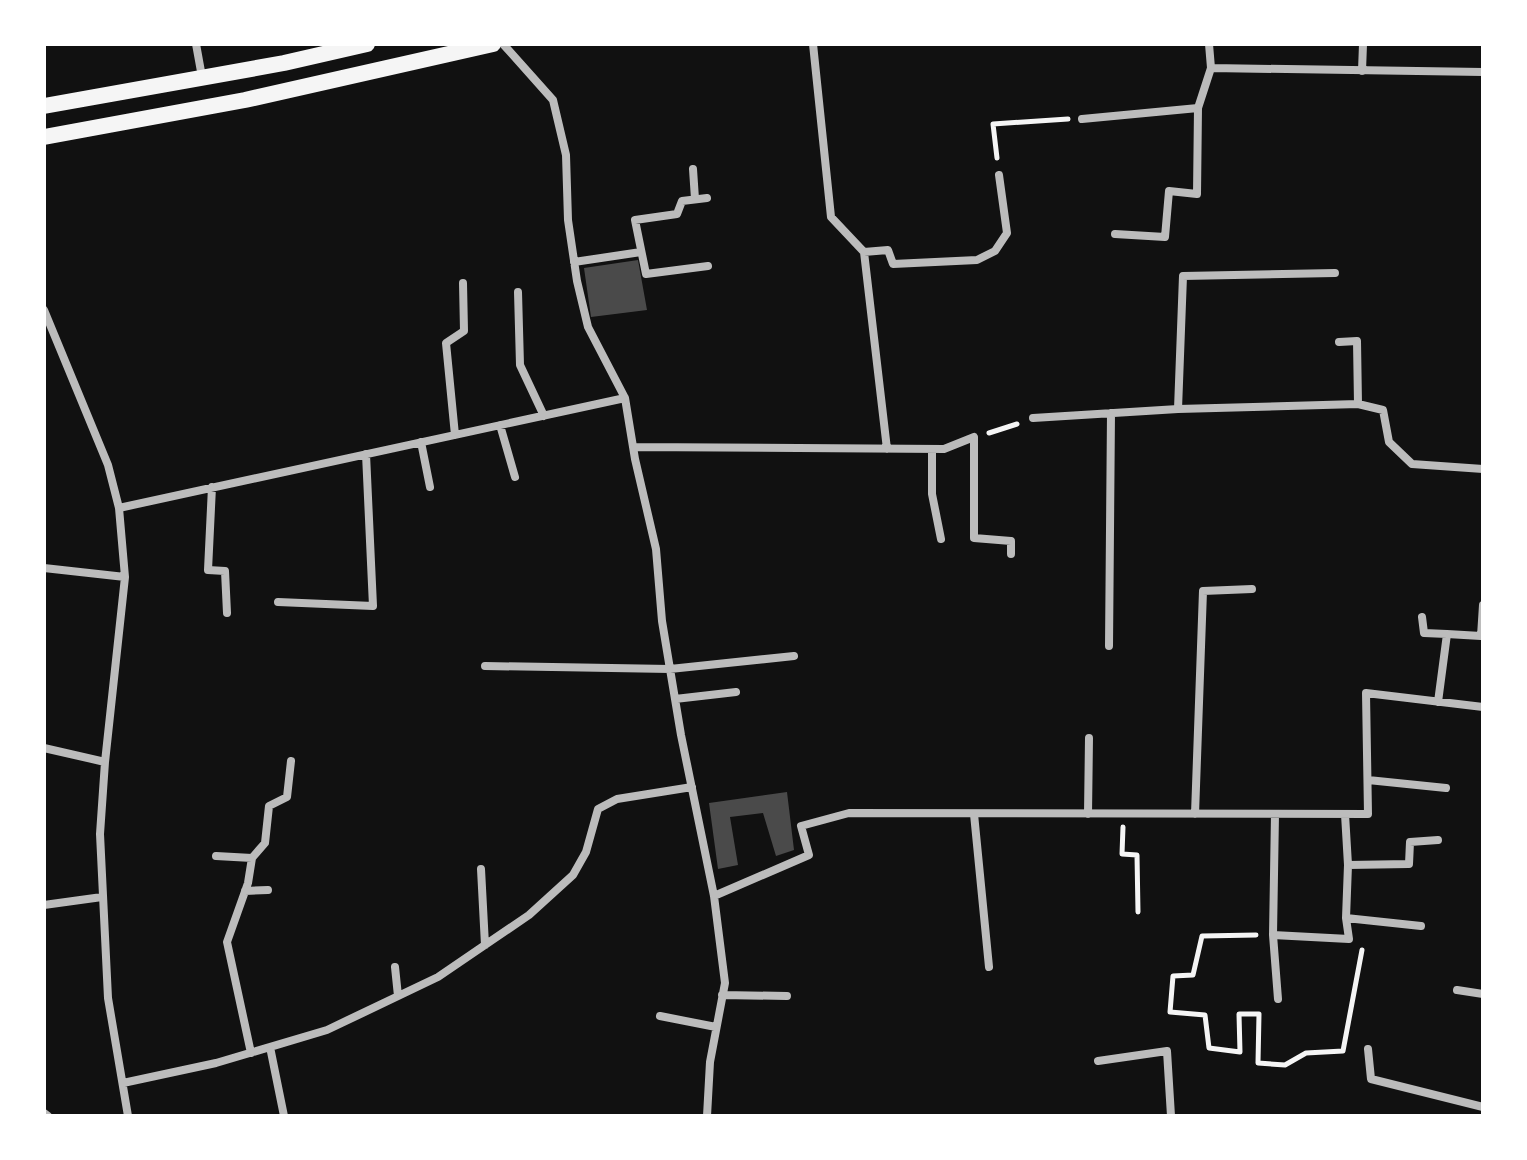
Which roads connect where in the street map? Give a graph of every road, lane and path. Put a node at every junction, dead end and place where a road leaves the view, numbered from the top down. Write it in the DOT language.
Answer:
graph roads {
  1 [pos="196,44"];
  2 [pos="367,44"];
  3 [pos="493,44"];
  4 [pos="503,44"];
  5 [pos="813,44"];
  6 [pos="1209,44"];
  7 [pos="1363,44"];
  8 [pos="301,51"];
  9 [pos="1211,68"];
  10 [pos="1362,71"];
  11 [pos="1483,72"];
  12 [pos="203,78"];
  13 [pos="44,106"];
  14 [pos="1198,108"];
  15 [pos="1082,119"];
  16 [pos="44,137"];
  17 [pos="693,169"];
  18 [pos="999,175"];
  19 [pos="707,198"];
  20 [pos="695,199"];
  21 [pos="1115,234"];
  22 [pos="641,252"];
  23 [pos="864,252"];
  24 [pos="574,262"];
  25 [pos="708,266"];
  26 [pos="1335,273"];
  27 [pos="463,283"];
  28 [pos="518,292"];
  29 [pos="44,310"];
  30 [pos="53,331"];
  31 [pos="44,337"];
  32 [pos="1339,342"];
  33 [pos="625,398"];
  34 [pos="1358,404"];
  35 [pos="1178,409"];
  36 [pos="1111,413"];
  37 [pos="544,416"];
  38 [pos="1033,418"];
  39 [pos="500,425"];
  40 [pos="455,435"];
  41 [pos="974,437"];
  42 [pos="421,442"];
  43 [pos="633,447"];
  44 [pos="887,449"];
  45 [pos="932,449"];
  46 [pos="366,454"];
  47 [pos="1483,469"];
  48 [pos="515,477"];
  49 [pos="212,487"];
  50 [pos="430,487"];
  51 [pos="119,508"];
  52 [pos="941,539"];
  53 [pos="1011,554"];
  54 [pos="44,568"];
  55 [pos="125,577"];
  56 [pos="1252,589"];
  57 [pos="278,602"];
  58 [pos="1483,605"];
  59 [pos="227,613"];
  60 [pos="1422,617"];
  61 [pos="1447,634"];
  62 [pos="1109,646"];
  63 [pos="794,656"];
  64 [pos="485,666"];
  65 [pos="670,669"];
  66 [pos="736,692"];
  67 [pos="675,699"];
  68 [pos="1438,702"];
  69 [pos="1483,707"];
  70 [pos="1089,738"];
  71 [pos="44,748"];
  72 [pos="291,761"];
  73 [pos="105,762"];
  74 [pos="1368,780"];
  75 [pos="692,787"];
  76 [pos="1446,788"];
  77 [pos="974,814"];
  78 [pos="1088,814"];
  79 [pos="1124,814"];
  80 [pos="1195,814"];
  81 [pos="1275,814"];
  82 [pos="1345,814"];
  83 [pos="1438,840"];
  84 [pos="216,856"];
  85 [pos="252,858"];
  86 [pos="1348,865"];
  87 [pos="481,869"];
  88 [pos="268,890"];
  89 [pos="245,891"];
  90 [pos="714,896"];
  91 [pos="102,897"];
  92 [pos="44,905"];
  93 [pos="1138,912"];
  94 [pos="1346,918"];
  95 [pos="1421,926"];
  96 [pos="1273,935"];
  97 [pos="485,945"];
  98 [pos="395,967"];
  99 [pos="989,967"];
  100 [pos="1457,990"];
  101 [pos="1483,994"];
  102 [pos="722,995"];
  103 [pos="398,996"];
  104 [pos="787,996"];
  105 [pos="1278,999"];
  106 [pos="660,1016"];
  107 [pos="716,1027"];
  108 [pos="270,1047"];
  109 [pos="1368,1049"];
  110 [pos="251,1053"];
  111 [pos="1098,1061"];
  112 [pos="123,1083"];
  113 [pos="1483,1107"];
  114 [pos="128,1116"];
  115 [pos="284,1116"];
  116 [pos="707,1116"];
  117 [pos="1171,1116"];
  1 -- 12 [label="street"];
  2 -- 8 [label="main road"];
  3 -- 16 [label="main road"];
  4 -- 24 [label="street"];
  5 -- 23 [label="street"];
  6 -- 9 [label="street"];
  7 -- 10 [label="street"];
  8 -- 12 [label="main road"];
  9 -- 10 [label="street"];
  9 -- 14 [label="street"];
  10 -- 11 [label="street"];
  12 -- 13 [label="main road"];
  14 -- 15 [label="street"];
  14 -- 21 [label="street"];
  15 -- 18 [label="path"];
  17 -- 20 [label="street"];
  18 -- 23 [label="street"];
  19 -- 20 [label="street"];
  20 -- 22 [label="street"];
  22 -- 24 [label="street"];
  22 -- 25 [label="street"];
  23 -- 44 [label="street"];
  24 -- 33 [label="street"];
  26 -- 35 [label="street"];
  27 -- 40 [label="street"];
  28 -- 37 [label="street"];
  29 -- 30 [label="street"];
  30 -- 31 [label="street"];
  30 -- 51 [label="street"];
  32 -- 34 [label="street"];
  33 -- 37 [label="street"];
  33 -- 43 [label="street"];
  34 -- 35 [label="street"];
  34 -- 47 [label="street"];
  35 -- 36 [label="street"];
  36 -- 38 [label="street"];
  36 -- 62 [label="street"];
  37 -- 39 [label="street"];
  38 -- 41 [label="path"];
  39 -- 40 [label="street"];
  39 -- 48 [label="street"];
  40 -- 42 [label="street"];
  41 -- 45 [label="street"];
  41 -- 53 [label="street"];
  42 -- 46 [label="street"];
  42 -- 50 [label="street"];
  43 -- 44 [label="street"];
  43 -- 65 [label="street"];
  44 -- 45 [label="street"];
  45 -- 52 [label="street"];
  46 -- 49 [label="street"];
  46 -- 57 [label="street"];
  49 -- 51 [label="street"];
  49 -- 59 [label="street"];
  51 -- 55 [label="street"];
  54 -- 55 [label="street"];
  55 -- 73 [label="street"];
  56 -- 80 [label="street"];
  58 -- 61 [label="street"];
  60 -- 61 [label="street"];
  61 -- 68 [label="street"];
  63 -- 65 [label="street"];
  64 -- 65 [label="street"];
  65 -- 67 [label="street"];
  66 -- 67 [label="street"];
  67 -- 75 [label="street"];
  68 -- 69 [label="street"];
  68 -- 74 [label="street"];
  70 -- 78 [label="street"];
  71 -- 73 [label="street"];
  72 -- 85 [label="street"];
  73 -- 91 [label="street"];
  74 -- 76 [label="street"];
  74 -- 82 [label="street"];
  75 -- 90 [label="street"];
  75 -- 97 [label="street"];
  77 -- 78 [label="street"];
  77 -- 90 [label="street"];
  77 -- 99 [label="street"];
  78 -- 79 [label="street"];
  79 -- 80 [label="street"];
  79 -- 93 [label="path"];
  80 -- 81 [label="street"];
  81 -- 82 [label="street"];
  81 -- 96 [label="street"];
  82 -- 86 [label="street"];
  83 -- 86 [label="street"];
  84 -- 85 [label="street"];
  85 -- 89 [label="street"];
  86 -- 94 [label="street"];
  87 -- 97 [label="street"];
  88 -- 89 [label="street"];
  89 -- 110 [label="street"];
  90 -- 102 [label="street"];
  91 -- 92 [label="street"];
  91 -- 112 [label="street"];
  94 -- 95 [label="street"];
  94 -- 96 [label="street"];
  96 -- 105 [label="street"];
  97 -- 103 [label="street"];
  98 -- 103 [label="street"];
  100 -- 101 [label="street"];
  102 -- 104 [label="street"];
  102 -- 107 [label="street"];
  103 -- 108 [label="street"];
  106 -- 107 [label="street"];
  107 -- 116 [label="street"];
  108 -- 110 [label="street"];
  108 -- 115 [label="street"];
  109 -- 113 [label="street"];
  110 -- 112 [label="street"];
  111 -- 117 [label="street"];
  112 -- 114 [label="street"];
}
